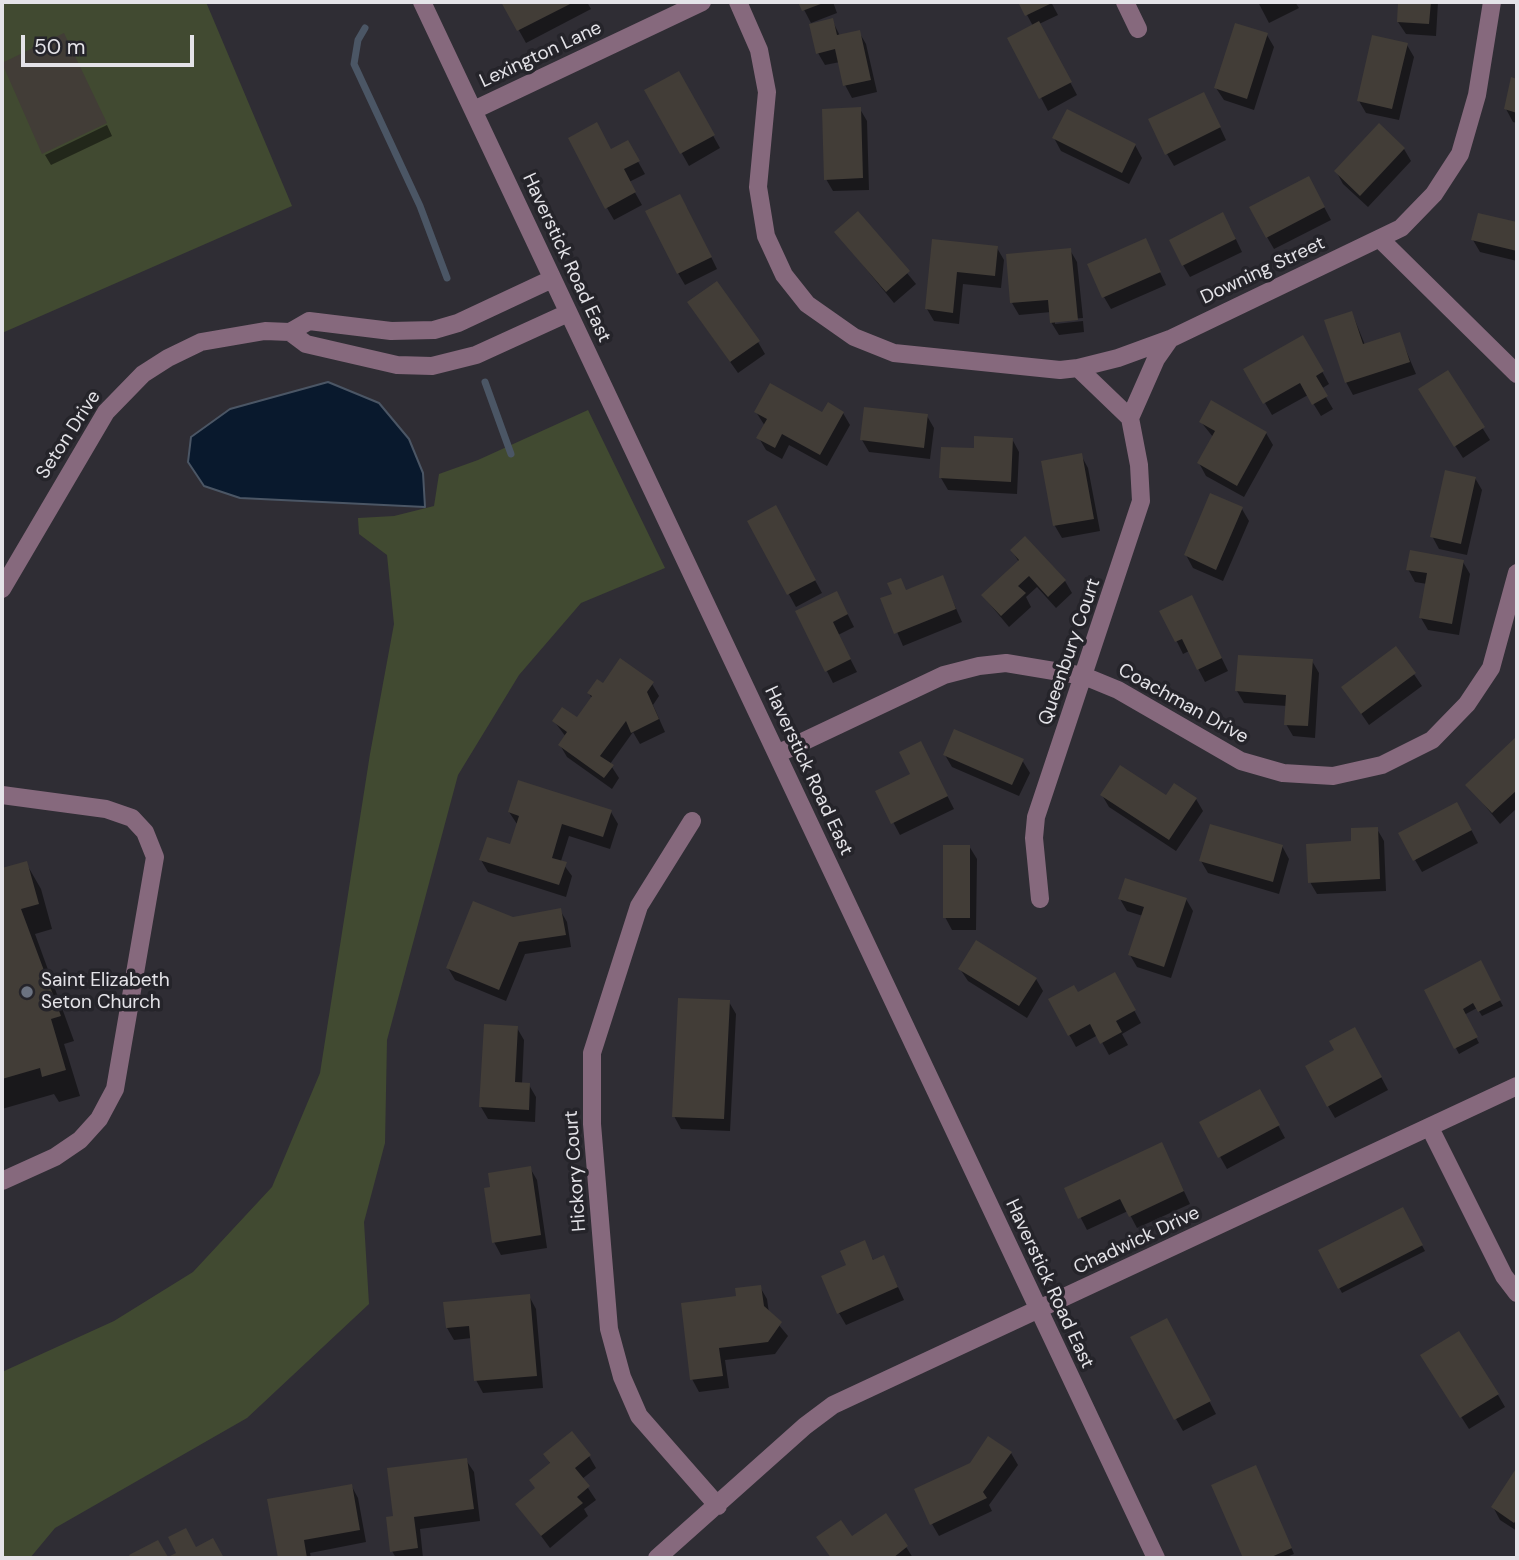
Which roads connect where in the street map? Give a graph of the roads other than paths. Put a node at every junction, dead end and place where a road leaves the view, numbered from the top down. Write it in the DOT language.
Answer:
graph roads {
  1 [pos="422,2"];
  2 [pos="702,2"];
  3 [pos="738,2"];
  4 [pos="1125,2"];
  5 [pos="1492,2"];
  6 [pos="1138,29"];
  7 [pos="474,110"];
  8 [pos="1380,239"];
  9 [pos="552,279"];
  10 [pos="568,313"];
  11 [pos="290,332"];
  12 [pos="1170,339"];
  13 [pos="1078,368"];
  14 [pos="1517,374"];
  15 [pos="1130,418"];
  16 [pos="1517,573"];
  17 [pos="2,589"];
  18 [pos="1084,676"];
  19 [pos="777,754"];
  20 [pos="2,795"];
  21 [pos="692,821"];
  22 [pos="1040,899"];
  23 [pos="1517,1086"];
  24 [pos="1430,1128"];
  25 [pos="2,1181"];
  26 [pos="1517,1293"];
  27 [pos="1038,1310"];
  28 [pos="718,1506"];
  29 [pos="657,1558"];
  30 [pos="1156,1558"];
  1 -- 7 [label="street, Haverstick Road East"];
  2 -- 7 [label="street, Lexington Lane"];
  3 -- 13 [label="street, Downing Street"];
  4 -- 6 [label="street"];
  5 -- 8 [label="street, Downing Street"];
  7 -- 9 [label="street, Haverstick Road East"];
  8 -- 12 [label="street, Downing Street"];
  8 -- 14 [label="street"];
  9 -- 10 [label="street, Haverstick Road East"];
  9 -- 11 [label="street, Seton Drive"];
  10 -- 11 [label="street, Seton Drive"];
  10 -- 19 [label="street, Haverstick Road East"];
  11 -- 17 [label="street, Seton Drive"];
  12 -- 13 [label="street, Downing Street"];
  12 -- 15 [label="street"];
  13 -- 15 [label="street"];
  15 -- 18 [label="street, Queenbury Court"];
  16 -- 18 [label="street, Coachman Drive"];
  18 -- 19 [label="street, Coachman Drive"];
  18 -- 22 [label="street, Queenbury Court"];
  19 -- 27 [label="street, Haverstick Road East"];
  20 -- 25 [label="street"];
  21 -- 28 [label="street, Hickory Court"];
  23 -- 24 [label="street, Chadwick Drive"];
  24 -- 26 [label="street"];
  24 -- 27 [label="street, Chadwick Drive"];
  27 -- 28 [label="street, Chadwick Drive"];
  27 -- 30 [label="street, Haverstick Road East"];
  28 -- 29 [label="street, Chadwick Drive"];
}
